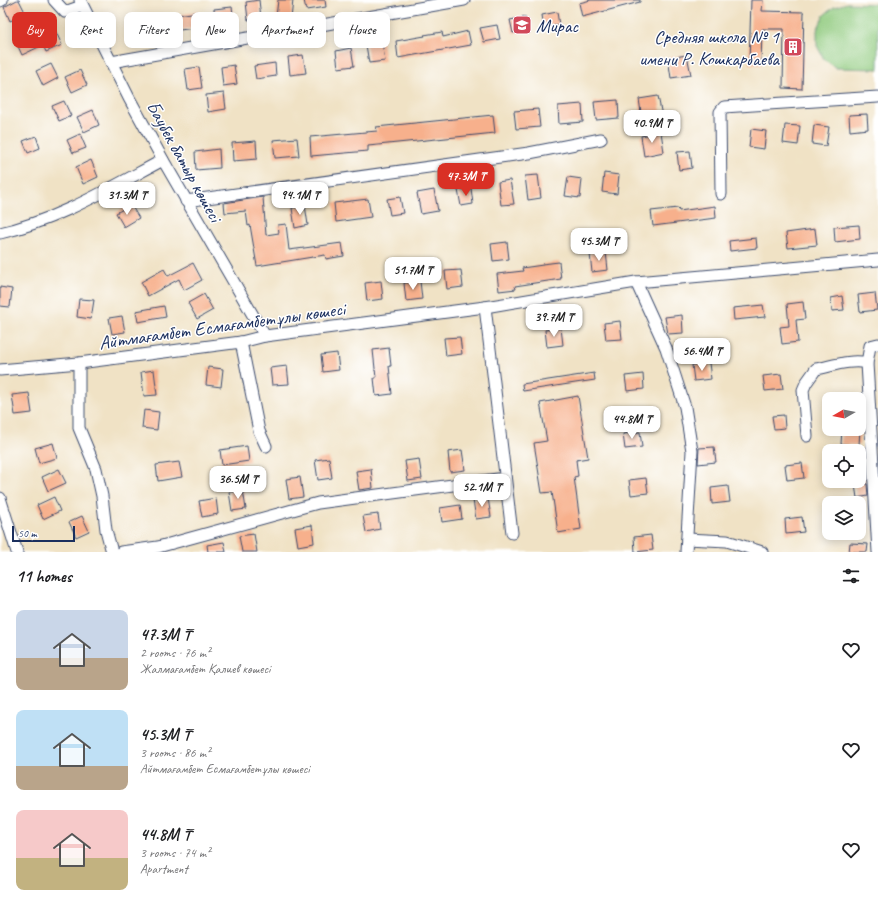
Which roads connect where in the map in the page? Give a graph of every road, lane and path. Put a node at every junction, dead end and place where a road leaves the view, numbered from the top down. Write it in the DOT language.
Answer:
graph roads {
  1 [pos="54,0"];
  2 [pos="464,0"];
  3 [pos="81,3"];
  4 [pos="111,62"];
  5 [pos="878,97"];
  6 [pos="601,139"];
  7 [pos="163,160"];
  8 [pos="721,194"];
  9 [pos="186,201"];
  10 [pos="0,233"];
  11 [pos="878,260"];
  12 [pos="636,282"];
  13 [pos="485,307"];
  14 [pos="265,336"];
  15 [pos="241,342"];
  16 [pos="878,344"];
  17 [pos="867,362"];
  18 [pos="79,363"];
  19 [pos="0,370"];
  20 [pos="807,436"];
  21 [pos="266,446"];
  22 [pos="505,478"];
  23 [pos="0,498"];
  24 [pos="512,533"];
  25 [pos="687,540"];
  26 [pos="159,550"];
  27 [pos="17,552"];
  28 [pos="112,552"];
  29 [pos="121,552"];
  30 [pos="686,552"];
  31 [pos="762,552"];
  32 [pos="878,552"];
  1 -- 3 [label="street"];
  2 -- 4 [label="street"];
  3 -- 4 [label="street, Баубек батыр көшесі"];
  4 -- 7 [label="street, Баубек батыр көшесі"];
  5 -- 8 [label="street"];
  6 -- 9 [label="street"];
  7 -- 9 [label="street, Баубек батыр көшесі"];
  7 -- 10 [label="street"];
  9 -- 14 [label="street, Баубек батыр көшесі"];
  11 -- 12 [label="street, Айтмағамбет Есмағамбетұлы көшесі"];
  12 -- 13 [label="street, Айтмағамбет Есмағамбетұлы көшесі"];
  12 -- 25 [label="street"];
  13 -- 14 [label="street, Айтмағамбет Есмағамбетұлы көшесі"];
  13 -- 22 [label="street"];
  14 -- 15 [label="street, Айтмағамбет Есмағамбетұлы көшесі"];
  15 -- 18 [label="street, Айтмағамбет Есмағамбетұлы көшесі"];
  15 -- 21 [label="street"];
  16 -- 17 [label="street"];
  17 -- 20 [label="street"];
  17 -- 32 [label="street"];
  18 -- 19 [label="street, Айтмағамбет Есмағамбетұлы көшесі"];
  18 -- 28 [label="street"];
  22 -- 24 [label="street"];
  22 -- 26 [label="street"];
  23 -- 27 [label="street"];
  25 -- 30 [label="street"];
  25 -- 31 [label="street"];
  26 -- 29 [label="street"];
}
